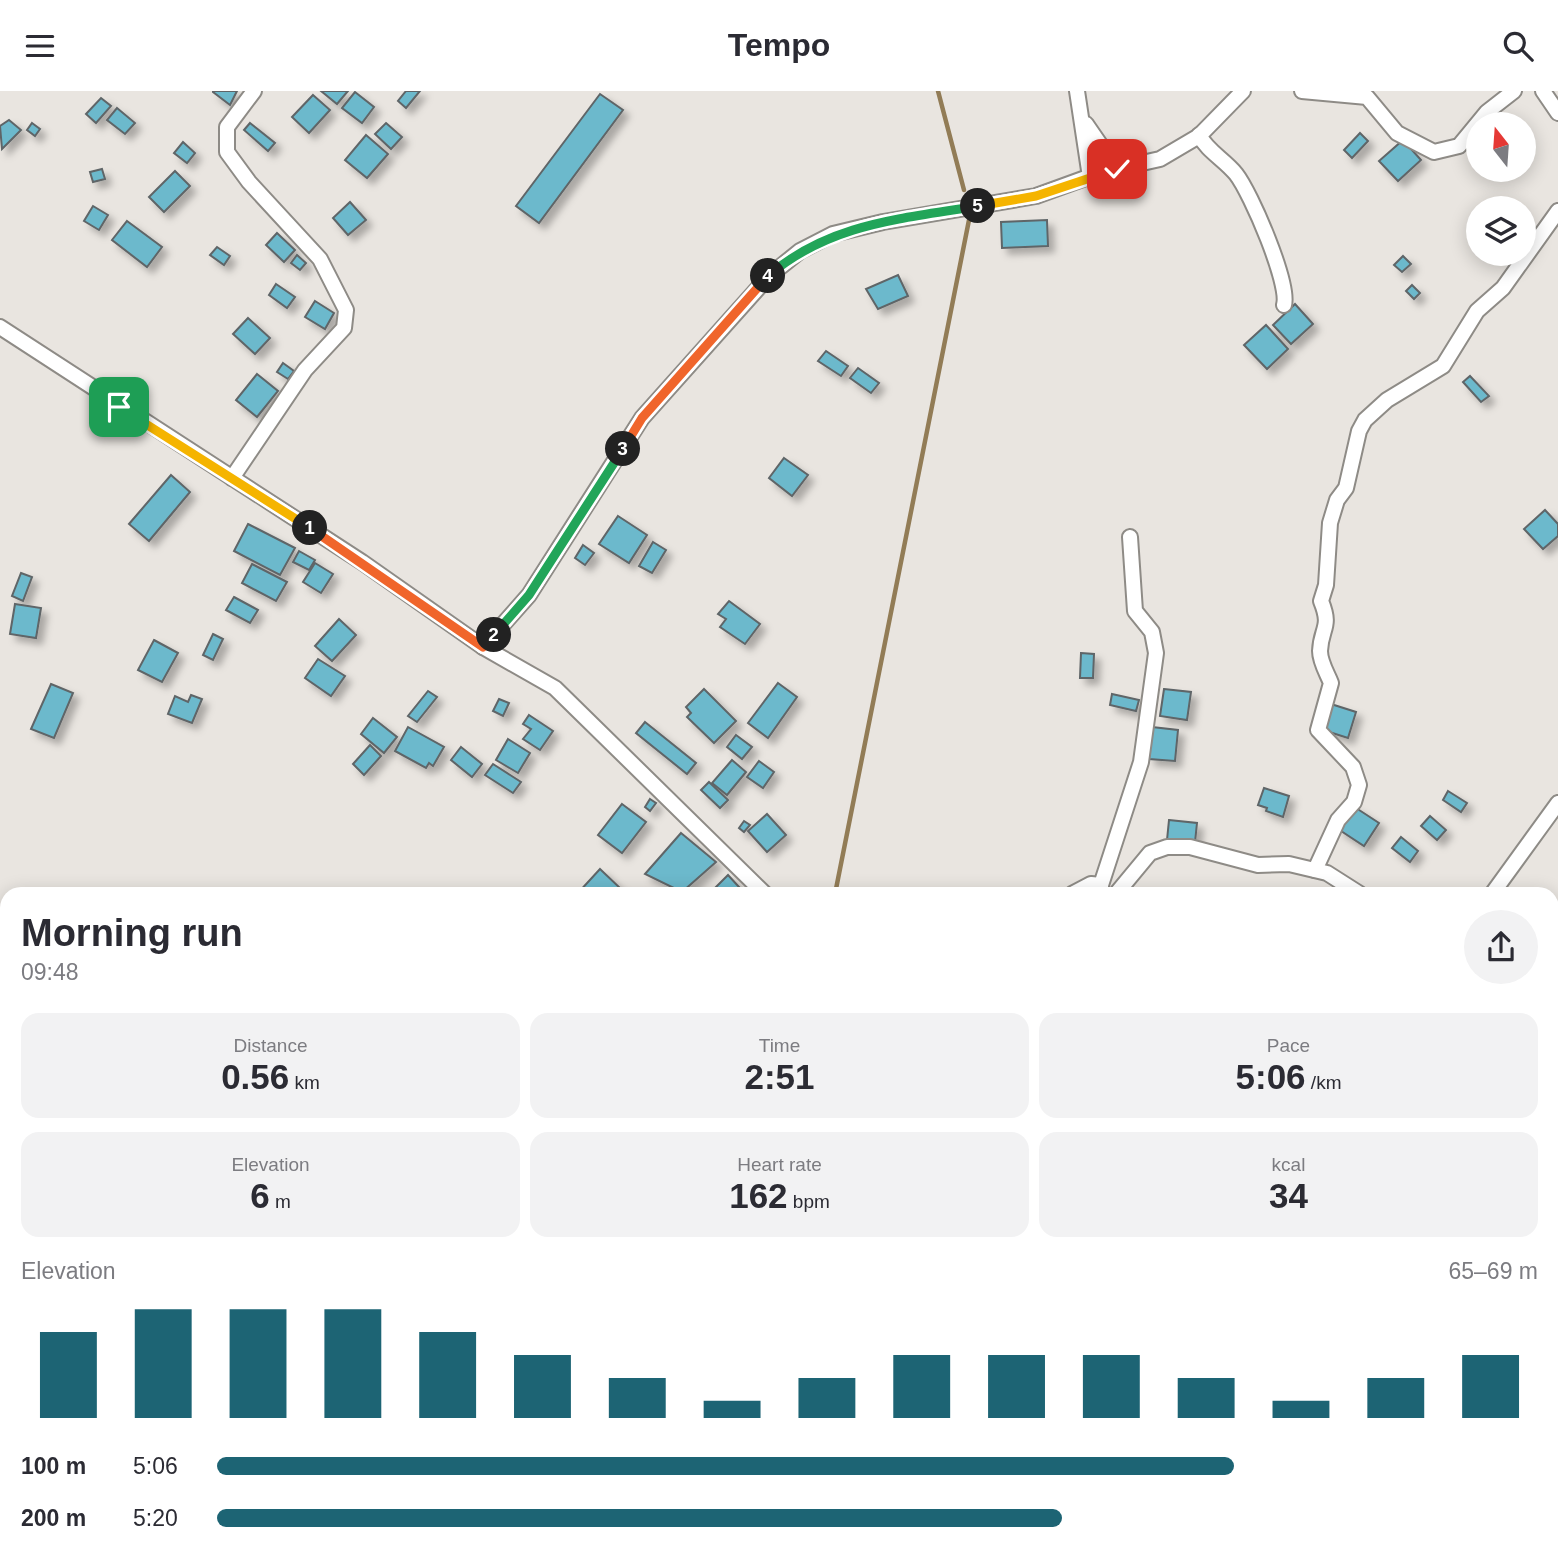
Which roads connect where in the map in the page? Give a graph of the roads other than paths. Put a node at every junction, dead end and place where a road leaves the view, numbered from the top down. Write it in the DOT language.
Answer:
graph roads {
  1 [pos="254,91"];
  2 [pos="1077,91"];
  3 [pos="1243,91"];
  4 [pos="1303,91"];
  5 [pos="1514,91"];
  6 [pos="1543,91"];
  7 [pos="1558,113"];
  8 [pos="1082,118"];
  9 [pos="1199,135"];
  10 [pos="1117,169"];
  11 [pos="1090,177"];
  12 [pos="1558,211"];
  13 [pos="1284,305"];
  14 [pos="0,327"];
  15 [pos="232,478"];
  16 [pos="1130,537"];
  17 [pos="483,647"];
  18 [pos="1558,803"];
  19 [pos="1315,870"];
  20 [pos="758,887"];
  21 [pos="1102,887"];
  22 [pos="1122,887"];
  23 [pos="1349,887"];
  24 [pos="1497,887"];
  1 -- 15 [label="street"];
  2 -- 8 [label="street"];
  3 -- 9 [label="street"];
  4 -- 5 [label="street"];
  6 -- 7 [label="street"];
  8 -- 10 [label="street"];
  8 -- 11 [label="street"];
  9 -- 10 [label="street"];
  9 -- 13 [label="street"];
  10 -- 11 [label="street"];
  11 -- 17 [label="street"];
  12 -- 19 [label="street"];
  14 -- 15 [label="street"];
  15 -- 17 [label="street"];
  16 -- 21 [label="street"];
  17 -- 20 [label="street"];
  18 -- 24 [label="street"];
  19 -- 22 [label="street"];
  19 -- 23 [label="street"];
}
